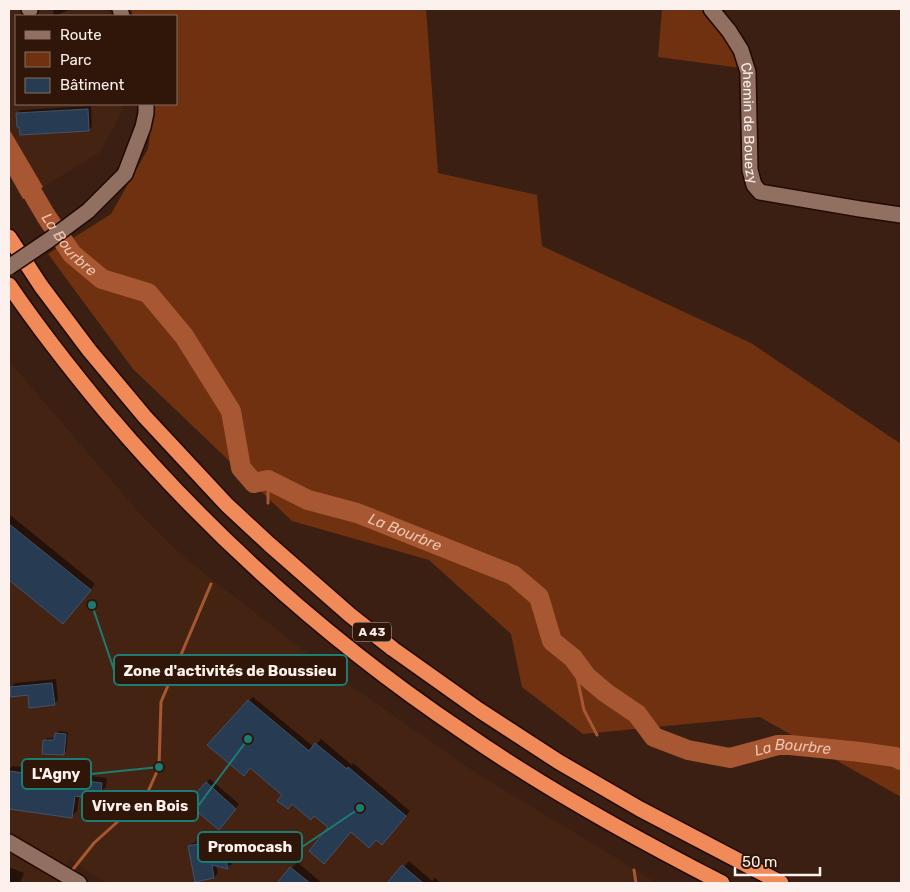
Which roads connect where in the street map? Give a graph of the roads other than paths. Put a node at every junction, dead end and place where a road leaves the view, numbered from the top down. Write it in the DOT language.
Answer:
graph roads {
  1 [pos="711,9"];
  2 [pos="146,105"];
  3 [pos="901,215"];
  4 [pos="9,237"];
  5 [pos="9,266"];
  6 [pos="9,285"];
  7 [pos="9,842"];
  8 [pos="77,882"];
  9 [pos="722,883"];
  10 [pos="781,883"];
  1 -- 3 [label="street, Chemin de Bouezy"];
  2 -- 5 [label="street, bridge"];
  4 -- 10 [label="highway, A 43"];
  6 -- 9 [label="highway, A 43"];
  7 -- 8 [label="street"];
}
